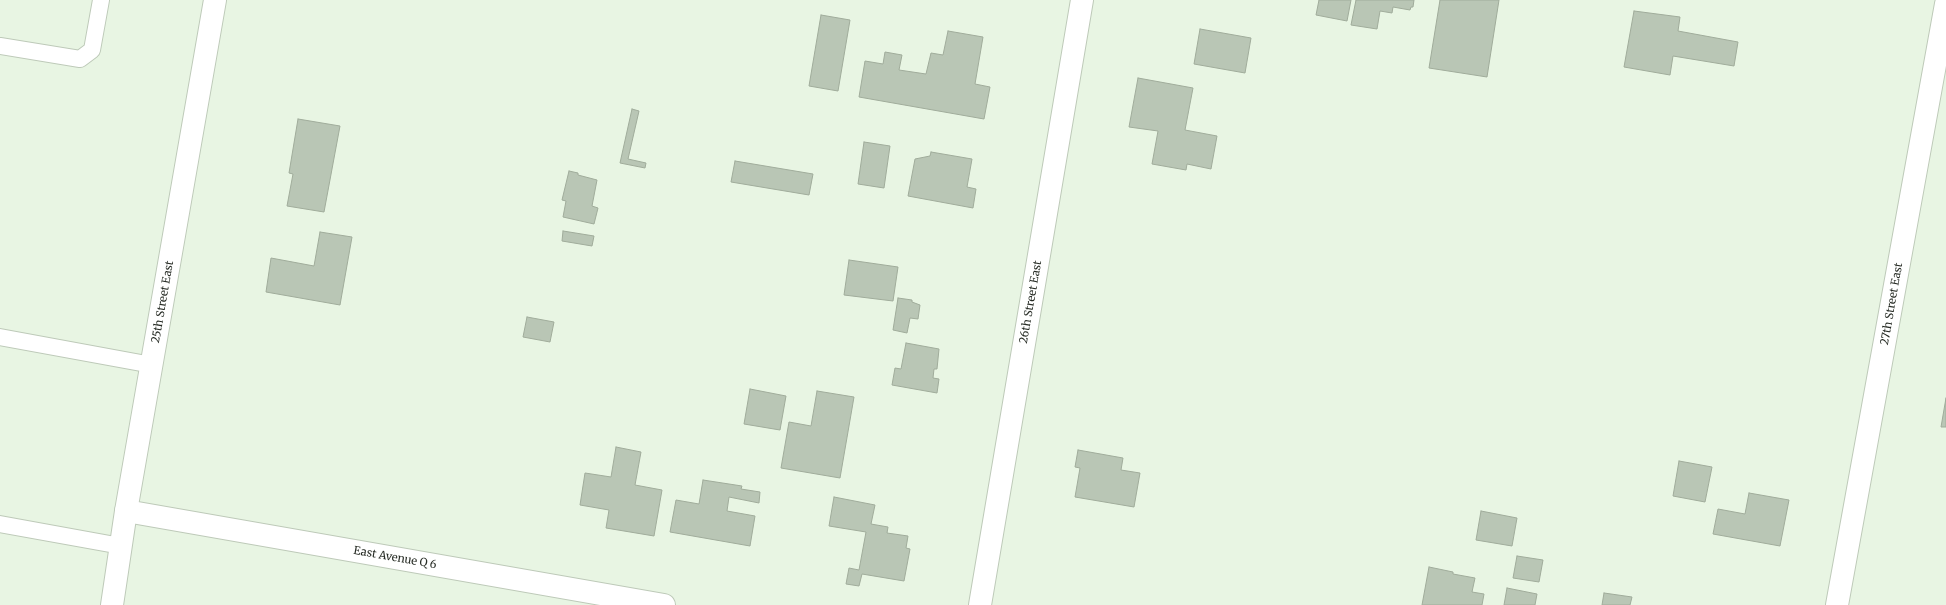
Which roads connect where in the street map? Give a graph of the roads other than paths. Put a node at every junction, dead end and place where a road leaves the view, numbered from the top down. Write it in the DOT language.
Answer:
graph roads {
  1 [pos="101,0"];
  2 [pos="215,0"];
  3 [pos="1082,0"];
  4 [pos="1946,4"];
  5 [pos="0,46"];
  6 [pos="0,337"];
  7 [pos="152,364"];
  8 [pos="126,511"];
  9 [pos="0,524"];
  10 [pos="121,546"];
  11 [pos="112,605"];
  12 [pos="664,605"];
  13 [pos="980,605"];
  14 [pos="1837,605"];
  1 -- 5 [label="lane"];
  2 -- 7 [label="street, 25th Street East"];
  3 -- 13 [label="street, 26th Street East"];
  4 -- 14 [label="street, 27th Street East"];
  6 -- 7 [label="lane"];
  7 -- 8 [label="street, 25th Street East"];
  8 -- 10 [label="street, 25th Street East"];
  8 -- 12 [label="street, East Avenue Q 6"];
  9 -- 10 [label="lane"];
  10 -- 11 [label="street, 25th Street East"];
}
